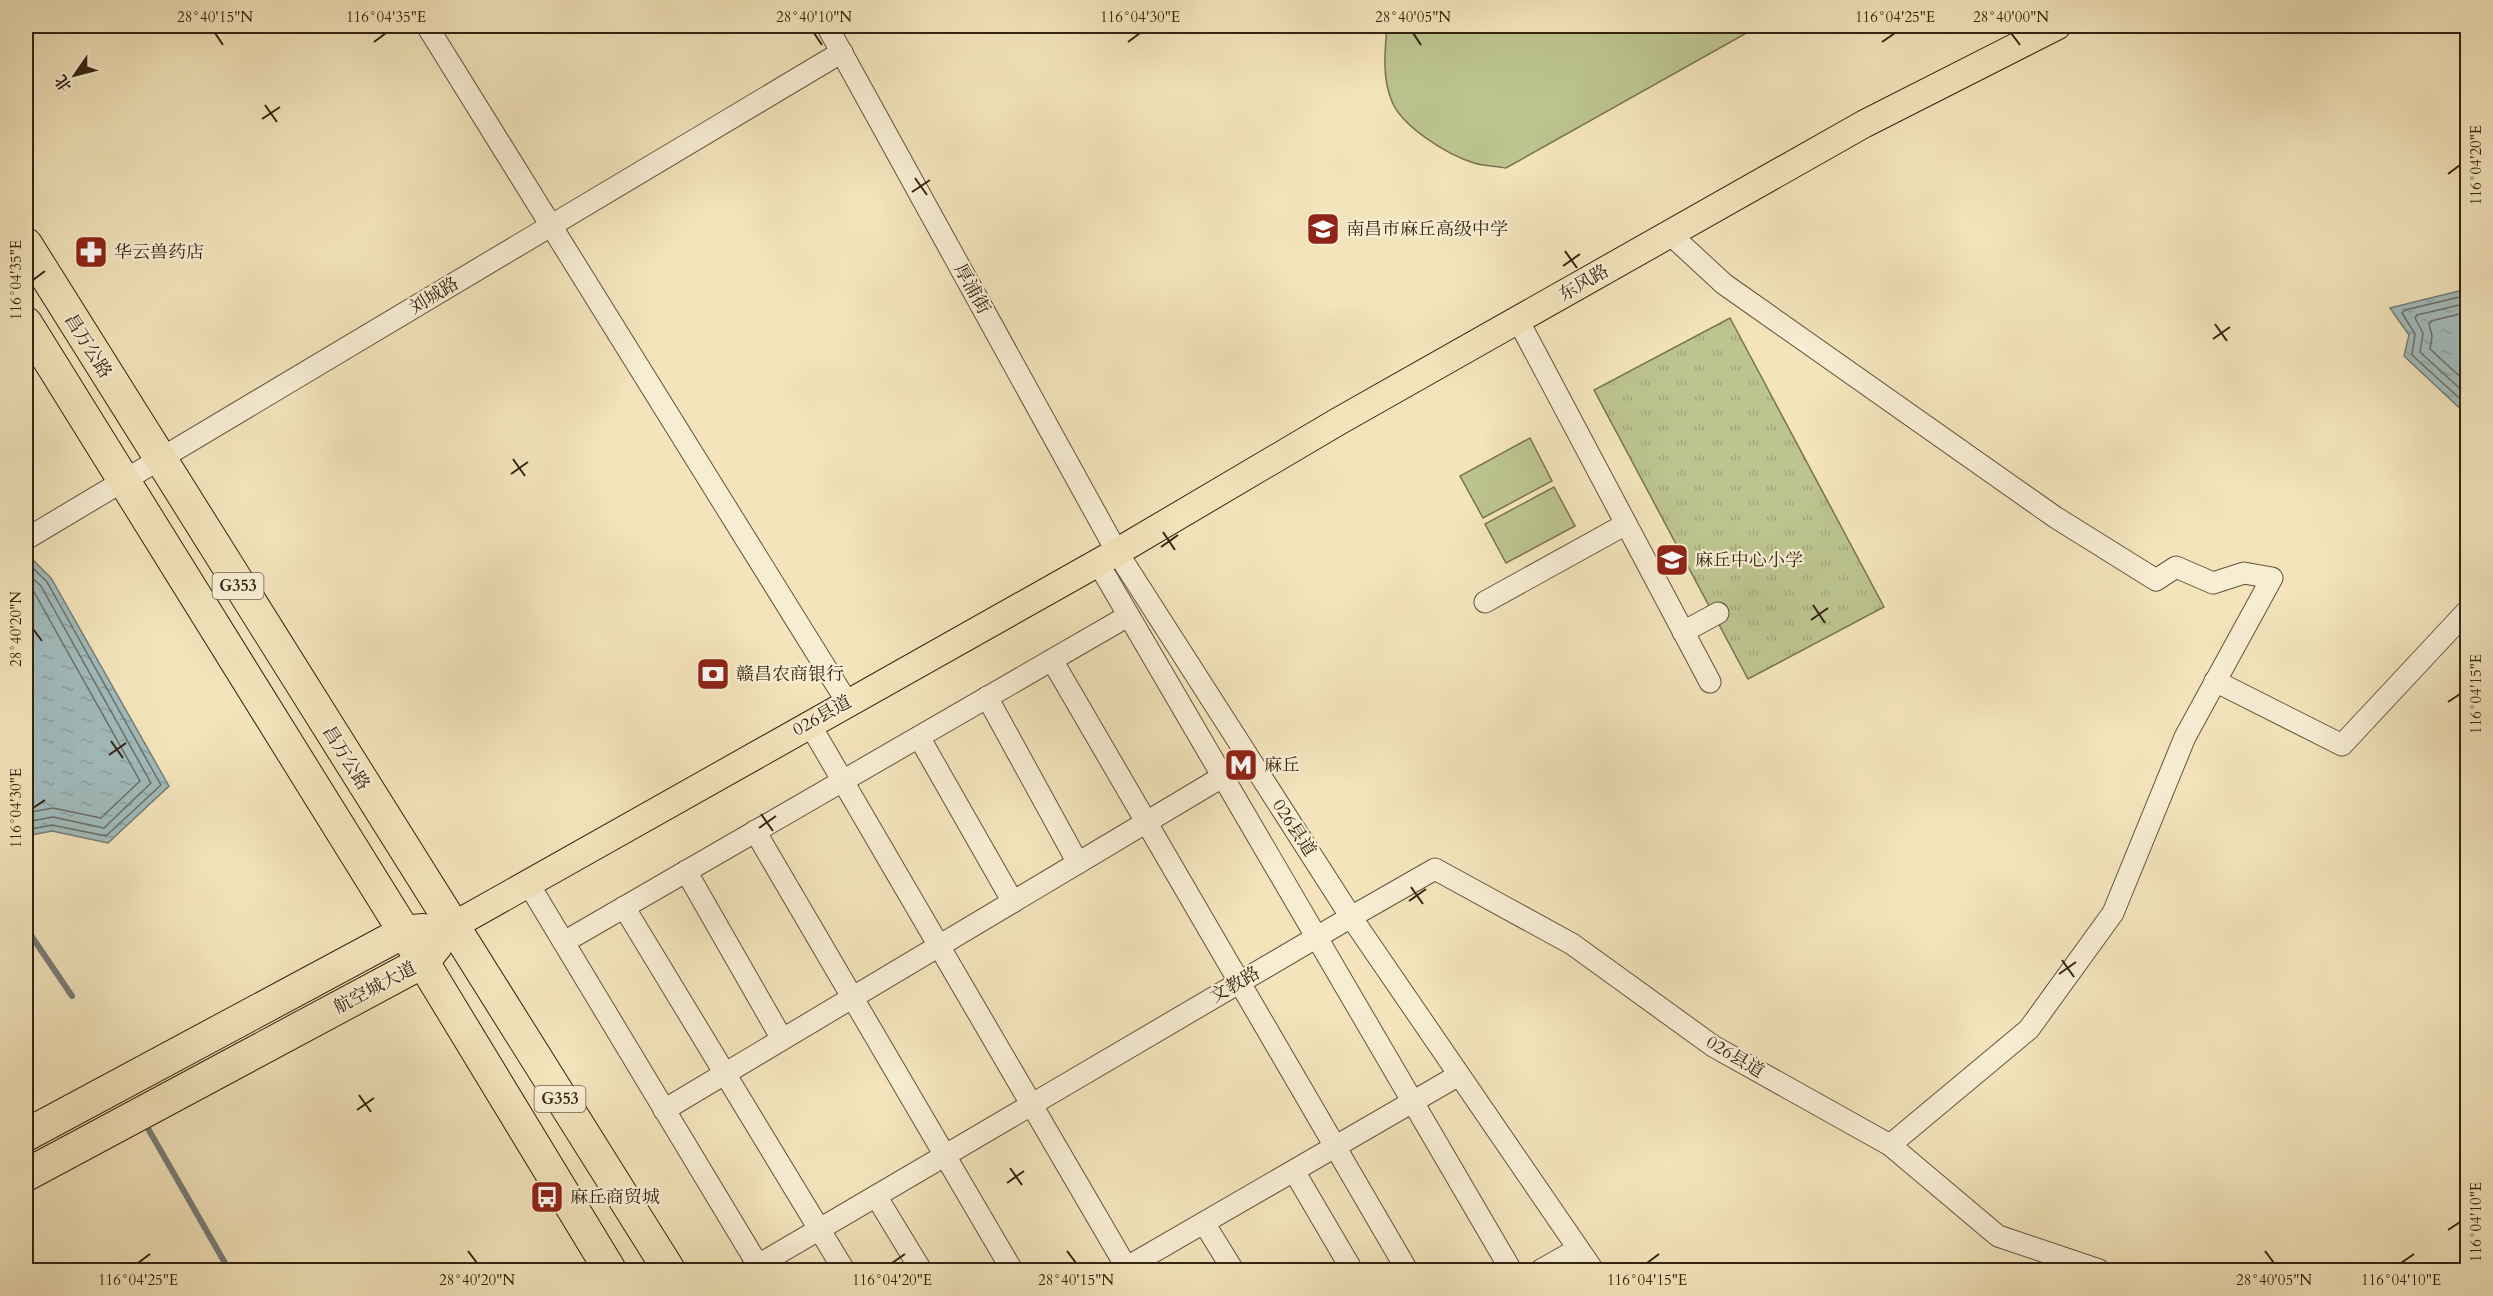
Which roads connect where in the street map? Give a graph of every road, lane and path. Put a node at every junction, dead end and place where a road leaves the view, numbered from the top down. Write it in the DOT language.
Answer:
graph roads {
  1 [pos="427,26"];
  2 [pos="827,26"];
  3 [pos="2057,26"];
  4 [pos="842,52"];
  5 [pos="551,226"];
  6 [pos="1670,234"];
  7 [pos="26,244"];
  8 [pos="1518,320"];
  9 [pos="26,322"];
  10 [pos="159,460"];
  11 [pos="123,481"];
  12 [pos="1626,525"];
  13 [pos="26,539"];
  14 [pos="1108,557"];
  15 [pos="1485,602"];
  16 [pos="2468,610"];
  17 [pos="1718,613"];
  18 [pos="1128,616"];
  19 [pos="1683,632"];
  20 [pos="1052,660"];
  21 [pos="2215,681"];
  22 [pos="1710,682"];
  23 [pos="987,697"];
  24 [pos="847,702"];
  25 [pos="809,723"];
  26 [pos="919,737"];
  27 [pos="1222,777"];
  28 [pos="842,781"];
  29 [pos="1146,822"];
  30 [pos="755,831"];
  31 [pos="1078,863"];
  32 [pos="686,871"];
  33 [pos="528,883"];
  34 [pos="1013,902"];
  35 [pos="624,907"];
  36 [pos="1352,917"];
  37 [pos="451,927"];
  38 [pos="404,932"];
  39 [pos="1315,938"];
  40 [pos="564,942"];
  41 [pos="938,946"];
  42 [pos="423,962"];
  43 [pos="1239,983"];
  44 [pos="852,997"];
  45 [pos="782,1039"];
  46 [pos="724,1073"];
  47 [pos="1459,1076"];
  48 [pos="1412,1103"];
  49 [pos="1030,1105"];
  50 [pos="664,1110"];
  51 [pos="26,1135"];
  52 [pos="1890,1145"];
  53 [pos="1335,1147"];
  54 [pos="945,1155"];
  55 [pos="1294,1171"];
  56 [pos="26,1175"];
  57 [pos="876,1196"];
  58 [pos="1204,1223"];
  59 [pos="819,1230"];
  60 [pos="1578,1249"];
  61 [pos="756,1269"];
  62 [pos="610,1270"];
  63 [pos="669,1270"];
  64 [pos="844,1270"];
  65 [pos="921,1270"];
  66 [pos="1012,1270"];
  67 [pos="1126,1270"];
  68 [pos="1233,1270"];
  69 [pos="1352,1270"];
  70 [pos="1407,1270"];
  71 [pos="1511,1270"];
  72 [pos="1541,1270"];
  73 [pos="1593,1270"];
  74 [pos="2099,1270"];
  1 -- 5 [label="street"];
  2 -- 4 [label="street, 厚浦街"];
  3 -- 6 [label="main road, 东风路"];
  4 -- 5 [label="street, 刘城路"];
  4 -- 14 [label="street, 厚浦街"];
  5 -- 10 [label="street, 刘城路"];
  5 -- 24 [label="street"];
  6 -- 8 [label="main road, 东风路"];
  6 -- 21 [label="street"];
  7 -- 10 [label="highway, 昌万公路 / G353"];
  8 -- 12 [label="street"];
  8 -- 14 [label="main road, 东风路"];
  9 -- 11 [label="highway, G353"];
  10 -- 11 [label="street, 刘城路"];
  10 -- 37 [label="highway, 昌万公路 / G353"];
  11 -- 13 [label="street, 刘城路"];
  11 -- 38 [label="highway, G353"];
  12 -- 15 [label="street"];
  12 -- 19 [label="street"];
  14 -- 18 [label="street"];
  14 -- 24 [label="main road, 026县道"];
  14 -- 36 [label="street, 026县道"];
  16 -- 21 [label="street"];
  17 -- 19 [label="street"];
  18 -- 20 [label="street"];
  18 -- 27 [label="street"];
  19 -- 22 [label="street"];
  20 -- 23 [label="street"];
  20 -- 29 [label="street"];
  21 -- 52 [label="street"];
  23 -- 26 [label="street"];
  23 -- 31 [label="street"];
  24 -- 25 [label="main road, 026县道"];
  25 -- 28 [label="street"];
  25 -- 33 [label="main road, 026县道"];
  26 -- 28 [label="street"];
  26 -- 34 [label="street"];
  27 -- 29 [label="street"];
  27 -- 39 [label="street"];
  28 -- 30 [label="street"];
  28 -- 41 [label="street"];
  29 -- 31 [label="street"];
  29 -- 43 [label="street"];
  30 -- 32 [label="street"];
  30 -- 44 [label="street"];
  31 -- 34 [label="street"];
  32 -- 35 [label="street"];
  32 -- 45 [label="street"];
  33 -- 37 [label="main road, 026县道"];
  33 -- 40 [label="street"];
  34 -- 41 [label="street"];
  35 -- 40 [label="street"];
  35 -- 46 [label="street"];
  36 -- 39 [label="street, 文教路"];
  36 -- 47 [label="street"];
  36 -- 52 [label="street, 026县道"];
  37 -- 38 [label="highway, 航空城大道"];
  37 -- 42 [label="highway, 航空城大道"];
  37 -- 63 [label="highway, 昌万公路 / G353"];
  38 -- 42 [label="highway, G353"];
  38 -- 51 [label="highway, 航空城大道"];
  39 -- 43 [label="street, 文教路"];
  39 -- 48 [label="street"];
  40 -- 50 [label="street"];
  41 -- 44 [label="street"];
  41 -- 49 [label="street"];
  42 -- 56 [label="highway, 航空城大道"];
  42 -- 62 [label="highway, G353"];
  43 -- 49 [label="street, 文教路"];
  43 -- 53 [label="street"];
  44 -- 45 [label="street"];
  44 -- 54 [label="street"];
  45 -- 46 [label="street"];
  46 -- 50 [label="street"];
  46 -- 59 [label="street"];
  47 -- 48 [label="street"];
  47 -- 60 [label="street"];
  48 -- 53 [label="street"];
  48 -- 71 [label="street"];
  49 -- 54 [label="street, 文教路"];
  49 -- 67 [label="street"];
  50 -- 61 [label="street"];
  52 -- 74 [label="street, 026县道"];
  53 -- 55 [label="street"];
  53 -- 70 [label="street"];
  54 -- 57 [label="street, 文教路"];
  54 -- 66 [label="street"];
  55 -- 58 [label="street"];
  55 -- 69 [label="street"];
  57 -- 59 [label="street, 文教路"];
  57 -- 65 [label="street"];
  58 -- 67 [label="street"];
  58 -- 68 [label="street"];
  59 -- 61 [label="street, 文教路"];
  59 -- 64 [label="street"];
  60 -- 72 [label="street"];
  60 -- 73 [label="street"];
}
